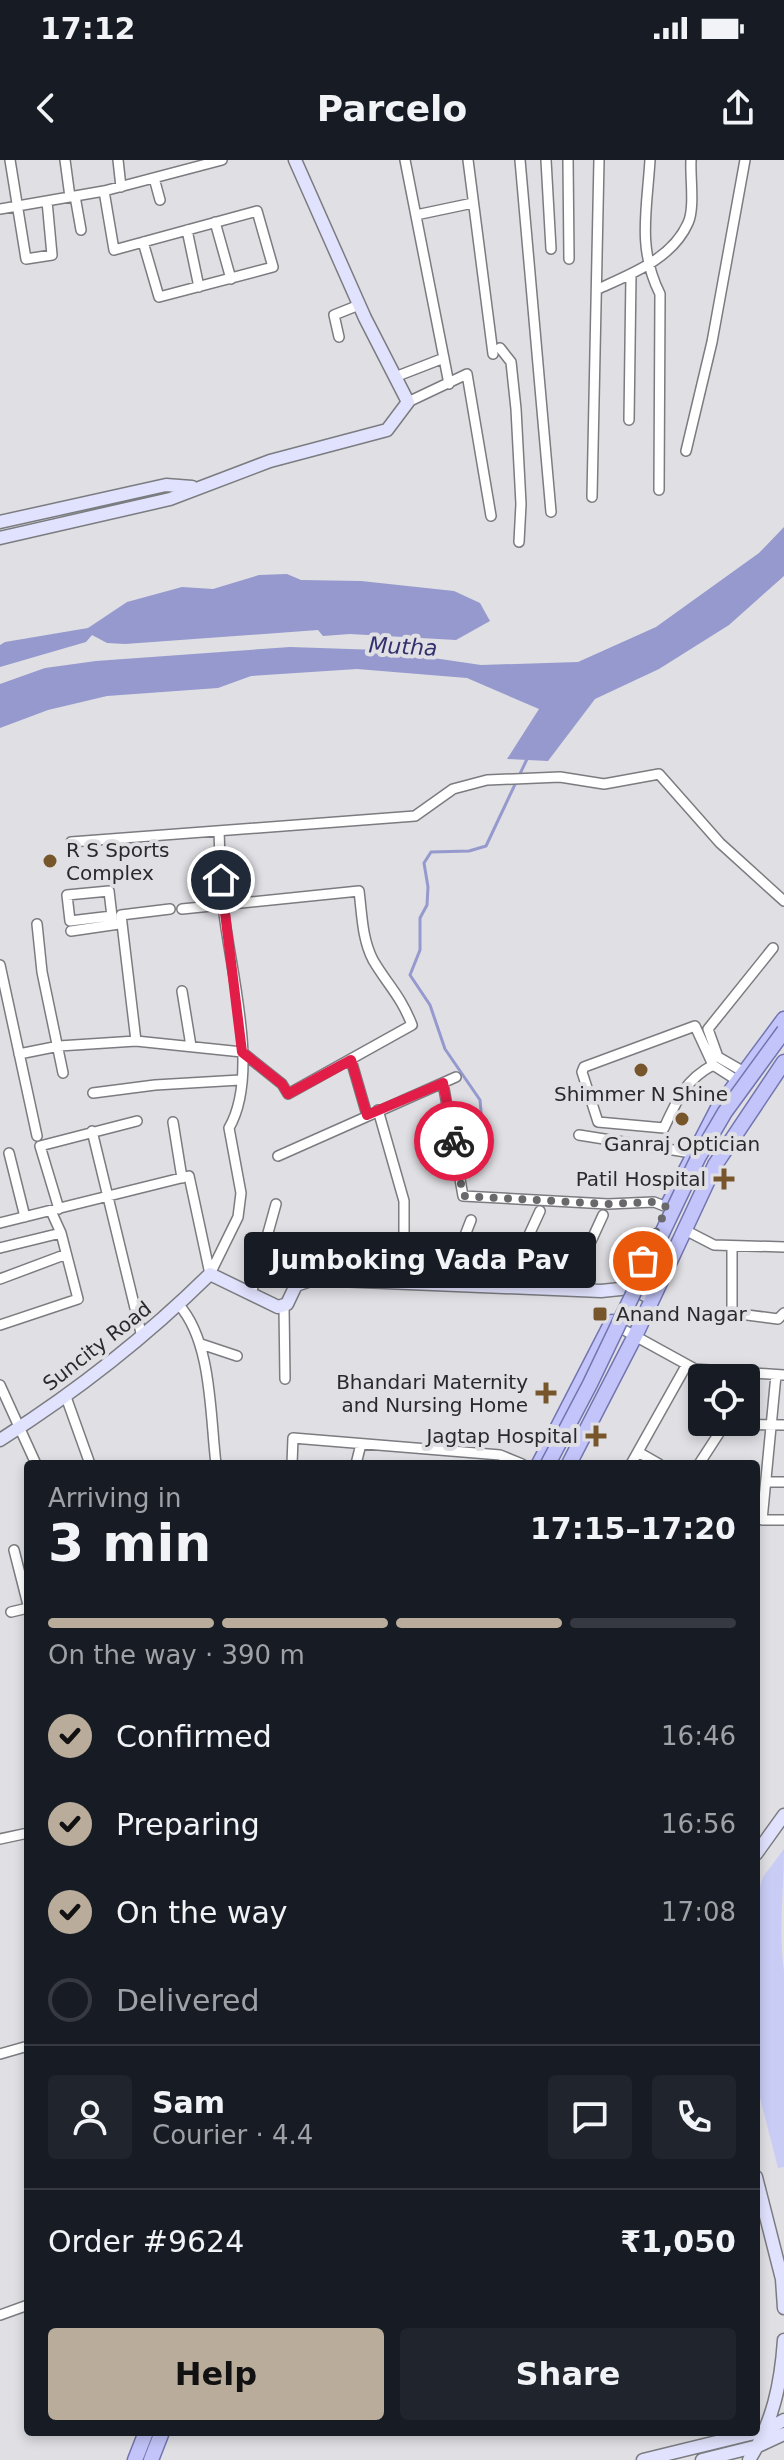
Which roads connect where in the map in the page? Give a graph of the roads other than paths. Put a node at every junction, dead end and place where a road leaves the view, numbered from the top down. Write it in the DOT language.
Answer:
graph roads {
  1 [pos="10,160"];
  2 [pos="65,160"];
  3 [pos="118,160"];
  4 [pos="179,160"];
  5 [pos="222,160"];
  6 [pos="295,160"];
  7 [pos="405,160"];
  8 [pos="468,160"];
  9 [pos="520,160"];
  10 [pos="546,160"];
  11 [pos="568,160"];
  12 [pos="599,160"];
  13 [pos="650,160"];
  14 [pos="691,160"];
  15 [pos="745,160"];
  16 [pos="181,171"];
  17 [pos="154,178"];
  18 [pos="121,187"];
  19 [pos="104,191"];
  20 [pos="72,196"];
  21 [pos="160,200"];
  22 [pos="47,201"];
  23 [pos="473,203"];
  24 [pos="15,207"];
  25 [pos="0,209"];
  26 [pos="416,215"];
  27 [pos="215,222"];
  28 [pos="81,230"];
  29 [pos="187,230"];
  30 [pos="143,242"];
  31 [pos="551,249"];
  32 [pos="569,259"];
  33 [pos="646,267"];
  34 [pos="631,274"];
  35 [pos="231,279"];
  36 [pos="199,287"];
  37 [pos="598,289"];
  38 [pos="359,305"];
  39 [pos="339,337"];
  40 [pos="444,358"];
  41 [pos="395,377"];
  42 [pos="449,384"];
  43 [pos="408,402"];
  44 [pos="629,420"];
  45 [pos="686,451"];
  46 [pos="195,487"];
  47 [pos="659,490"];
  48 [pos="592,497"];
  49 [pos="551,512"];
  50 [pos="491,516"];
  51 [pos="0,522"];
  52 [pos="0,538"];
  53 [pos="519,542"];
  54 [pos="219,831"];
  55 [pos="71,842"];
  56 [pos="784,901"];
  57 [pos="223,905"];
  58 [pos="170,909"];
  59 [pos="182,909"];
  60 [pos="116,921"];
  61 [pos="37,924"];
  62 [pos="773,948"];
  63 [pos="0,965"];
  64 [pos="182,991"];
  65 [pos="784,1019"];
  66 [pos="784,1031"];
  67 [pos="784,1039"];
  68 [pos="136,1041"];
  69 [pos="59,1046"];
  70 [pos="191,1046"];
  71 [pos="242,1052"];
  72 [pos="19,1054"];
  73 [pos="351,1060"];
  74 [pos="784,1062"];
  75 [pos="713,1065"];
  76 [pos="63,1073"];
  77 [pos="456,1077"];
  78 [pos="741,1077"];
  79 [pos="240,1080"];
  80 [pos="443,1083"];
  81 [pos="93,1093"];
  82 [pos="378,1110"];
  83 [pos="367,1115"];
  84 [pos="137,1121"];
  85 [pos="173,1122"];
  86 [pos="92,1131"];
  87 [pos="579,1135"];
  88 [pos="37,1136"];
  89 [pos="9,1153"];
  90 [pos="692,1153"];
  91 [pos="278,1156"];
  92 [pos="182,1178"];
  93 [pos="106,1199"];
  94 [pos="276,1204"];
  95 [pos="667,1207"];
  96 [pos="55,1210"];
  97 [pos="540,1211"];
  98 [pos="603,1215"];
  99 [pos="25,1217"];
  100 [pos="471,1220"];
  101 [pos="0,1223"];
  102 [pos="683,1229"];
  103 [pos="61,1233"];
  104 [pos="732,1246"];
  105 [pos="784,1247"];
  106 [pos="0,1248"];
  107 [pos="64,1255"];
  108 [pos="210,1274"];
  109 [pos="0,1279"];
  110 [pos="404,1283"];
  111 [pos="446,1284"];
  112 [pos="506,1285"];
  113 [pos="570,1287"];
  114 [pos="630,1288"];
  115 [pos="251,1294"];
  116 [pos="652,1298"];
  117 [pos="179,1305"];
  118 [pos="284,1307"];
  119 [pos="784,1313"];
  120 [pos="612,1323"];
  121 [pos="0,1325"];
  122 [pos="636,1334"];
  123 [pos="142,1337"];
  124 [pos="201,1344"];
  125 [pos="237,1356"];
  126 [pos="686,1366"];
  127 [pos="780,1375"];
  128 [pos="285,1379"];
  129 [pos="0,1385"];
  130 [pos="66,1397"];
  131 [pos="770,1424"];
  132 [pos="784,1425"];
  133 [pos="20,1427"];
  134 [pos="0,1440"];
  135 [pos="361,1444"];
  136 [pos="638,1452"];
  137 [pos="34,1460"];
  138 [pos="89,1460"];
  139 [pos="216,1460"];
  140 [pos="292,1460"];
  141 [pos="357,1460"];
  142 [pos="512,1460"];
  143 [pos="541,1460"];
  144 [pos="550,1460"];
  145 [pos="556,1460"];
  146 [pos="571,1460"];
  147 [pos="633,1460"];
  148 [pos="652,1460"];
  149 [pos="702,1460"];
  150 [pos="766,1482"];
  151 [pos="784,1482"];
  152 [pos="784,1520"];
  153 [pos="14,1550"];
  154 [pos="24,1590"];
  155 [pos="24,1607"];
  156 [pos="11,1612"];
  157 [pos="784,1815"];
  158 [pos="24,1834"];
  159 [pos="0,1839"];
  160 [pos="760,1848"];
  161 [pos="24,2047"];
  162 [pos="0,2054"];
  163 [pos="760,2193"];
  164 [pos="24,2306"];
  165 [pos="784,2308"];
  166 [pos="0,2315"];
  167 [pos="784,2340"];
  168 [pos="782,2388"];
  169 [pos="784,2420"];
  170 [pos="766,2430"];
  171 [pos="760,2431"];
  172 [pos="784,2434"];
  173 [pos="142,2436"];
  174 [pos="151,2436"];
  175 [pos="160,2436"];
  176 [pos="741,2436"];
  177 [pos="758,2446"];
  178 [pos="133,2460"];
  179 [pos="142,2460"];
  180 [pos="151,2460"];
  181 [pos="643,2460"];
  182 [pos="707,2460"];
  183 [pos="749,2460"];
  1 -- 24 [label="street"];
  2 -- 20 [label="street"];
  3 -- 18 [label="street"];
  4 -- 16 [label="street"];
  5 -- 16 [label="street"];
  6 -- 38 [label="street"];
  7 -- 26 [label="street"];
  8 -- 23 [label="street"];
  9 -- 49 [label="street"];
  10 -- 31 [label="street"];
  11 -- 32 [label="street"];
  12 -- 37 [label="street"];
  13 -- 33 [label="street"];
  14 -- 33 [label="street"];
  15 -- 45 [label="street"];
  16 -- 17 [label="street"];
  17 -- 18 [label="street"];
  17 -- 21 [label="street"];
  18 -- 19 [label="street"];
  19 -- 20 [label="street"];
  19 -- 30 [label="street"];
  20 -- 22 [label="street"];
  20 -- 28 [label="street"];
  22 -- 24 [label="street"];
  22 -- 24 [label="street"];
  23 -- 26 [label="street"];
  23 -- 53 [label="street"];
  24 -- 25 [label="street"];
  26 -- 40 [label="street"];
  27 -- 29 [label="street"];
  27 -- 35 [label="street"];
  27 -- 35 [label="street"];
  29 -- 30 [label="street"];
  29 -- 36 [label="street"];
  30 -- 36 [label="street"];
  33 -- 34 [label="street"];
  33 -- 47 [label="street"];
  34 -- 37 [label="street"];
  34 -- 44 [label="street"];
  35 -- 36 [label="street"];
  37 -- 48 [label="street"];
  38 -- 39 [label="street"];
  38 -- 41 [label="street"];
  40 -- 41 [label="street"];
  40 -- 42 [label="street"];
  41 -- 43 [label="street"];
  42 -- 43 [label="street"];
  42 -- 50 [label="street"];
  43 -- 46 [label="street"];
  46 -- 51 [label="street"];
  46 -- 52 [label="street"];
  54 -- 55 [label="street"];
  54 -- 56 [label="street"];
  54 -- 57 [label="street, Suncity Road"];
  57 -- 59 [label="street"];
  57 -- 71 [label="street, Suncity Road"];
  57 -- 73 [label="street"];
  58 -- 60 [label="street"];
  60 -- 60 [label="street"];
  60 -- 68 [label="street"];
  61 -- 69 [label="street"];
  62 -- 78 [label="street"];
  63 -- 72 [label="street"];
  64 -- 70 [label="street"];
  65 -- 78 [label="main road"];
  66 -- 144 [label="main road, bridge"];
  67 -- 145 [label="main road, bridge"];
  68 -- 69 [label="street"];
  68 -- 70 [label="street"];
  69 -- 72 [label="street"];
  69 -- 76 [label="street"];
  70 -- 71 [label="street"];
  71 -- 73 [label="street"];
  71 -- 79 [label="street, Suncity Road"];
  72 -- 88 [label="street"];
  73 -- 83 [label="street"];
  74 -- 102 [label="main road"];
  75 -- 75 [label="street"];
  75 -- 78 [label="street"];
  77 -- 80 [label="street"];
  78 -- 90 [label="main road"];
  79 -- 81 [label="street"];
  79 -- 108 [label="street, Suncity Road"];
  80 -- 82 [label="street"];
  80 -- 95 [label="street"];
  82 -- 83 [label="street"];
  82 -- 110 [label="street"];
  83 -- 91 [label="street"];
  84 -- 86 [label="street"];
  85 -- 92 [label="street"];
  86 -- 93 [label="street"];
  86 -- 96 [label="street"];
  87 -- 90 [label="street"];
  89 -- 99 [label="street"];
  90 -- 95 [label="main road"];
  92 -- 93 [label="street"];
  92 -- 108 [label="street"];
  93 -- 96 [label="street"];
  93 -- 123 [label="street"];
  94 -- 115 [label="street"];
  95 -- 114 [label="main road"];
  96 -- 99 [label="street"];
  96 -- 103 [label="street"];
  97 -- 112 [label="street"];
  98 -- 113 [label="street"];
  99 -- 101 [label="street"];
  100 -- 111 [label="street"];
  102 -- 104 [label="street"];
  102 -- 116 [label="main road"];
  103 -- 106 [label="street"];
  103 -- 107 [label="street"];
  104 -- 105 [label="street"];
  104 -- 119 [label="street"];
  107 -- 109 [label="street"];
  107 -- 121 [label="street"];
  108 -- 115 [label="street"];
  108 -- 117 [label="street, Suncity Road"];
  110 -- 111 [label="street"];
  110 -- 118 [label="street"];
  111 -- 112 [label="street"];
  112 -- 113 [label="street"];
  113 -- 114 [label="street"];
  114 -- 116 [label="street"];
  114 -- 120 [label="main road"];
  115 -- 118 [label="street"];
  116 -- 122 [label="main road"];
  117 -- 123 [label="street, Suncity Road"];
  117 -- 124 [label="street"];
  118 -- 128 [label="street"];
  120 -- 122 [label="street"];
  120 -- 143 [label="main road"];
  122 -- 126 [label="street"];
  122 -- 146 [label="main road"];
  123 -- 130 [label="street, Suncity Road"];
  124 -- 125 [label="street"];
  124 -- 139 [label="street"];
  126 -- 127 [label="street"];
  126 -- 136 [label="street"];
  127 -- 131 [label="street"];
  129 -- 133 [label="street"];
  130 -- 133 [label="street, Suncity Road"];
  130 -- 138 [label="street"];
  131 -- 132 [label="street"];
  131 -- 149 [label="street"];
  131 -- 150 [label="street"];
  133 -- 134 [label="street, Suncity Road"];
  133 -- 137 [label="street"];
  135 -- 140 [label="street"];
  135 -- 141 [label="street"];
  135 -- 142 [label="street"];
  136 -- 147 [label="street"];
  136 -- 148 [label="street"];
  150 -- 151 [label="street"];
  150 -- 152 [label="street"];
  153 -- 154 [label="street"];
  155 -- 156 [label="street"];
  157 -- 160 [label="street"];
  158 -- 159 [label="street"];
  161 -- 162 [label="street"];
  163 -- 165 [label="street"];
  164 -- 166 [label="street"];
  167 -- 168 [label="street"];
  168 -- 170 [label="street"];
  169 -- 170 [label="street"];
  170 -- 171 [label="street"];
  170 -- 177 [label="street"];
  172 -- 177 [label="street"];
  173 -- 178 [label="main road"];
  174 -- 179 [label="main road"];
  175 -- 180 [label="main road"];
  176 -- 181 [label="street"];
  177 -- 182 [label="street"];
  177 -- 183 [label="street"];
}
